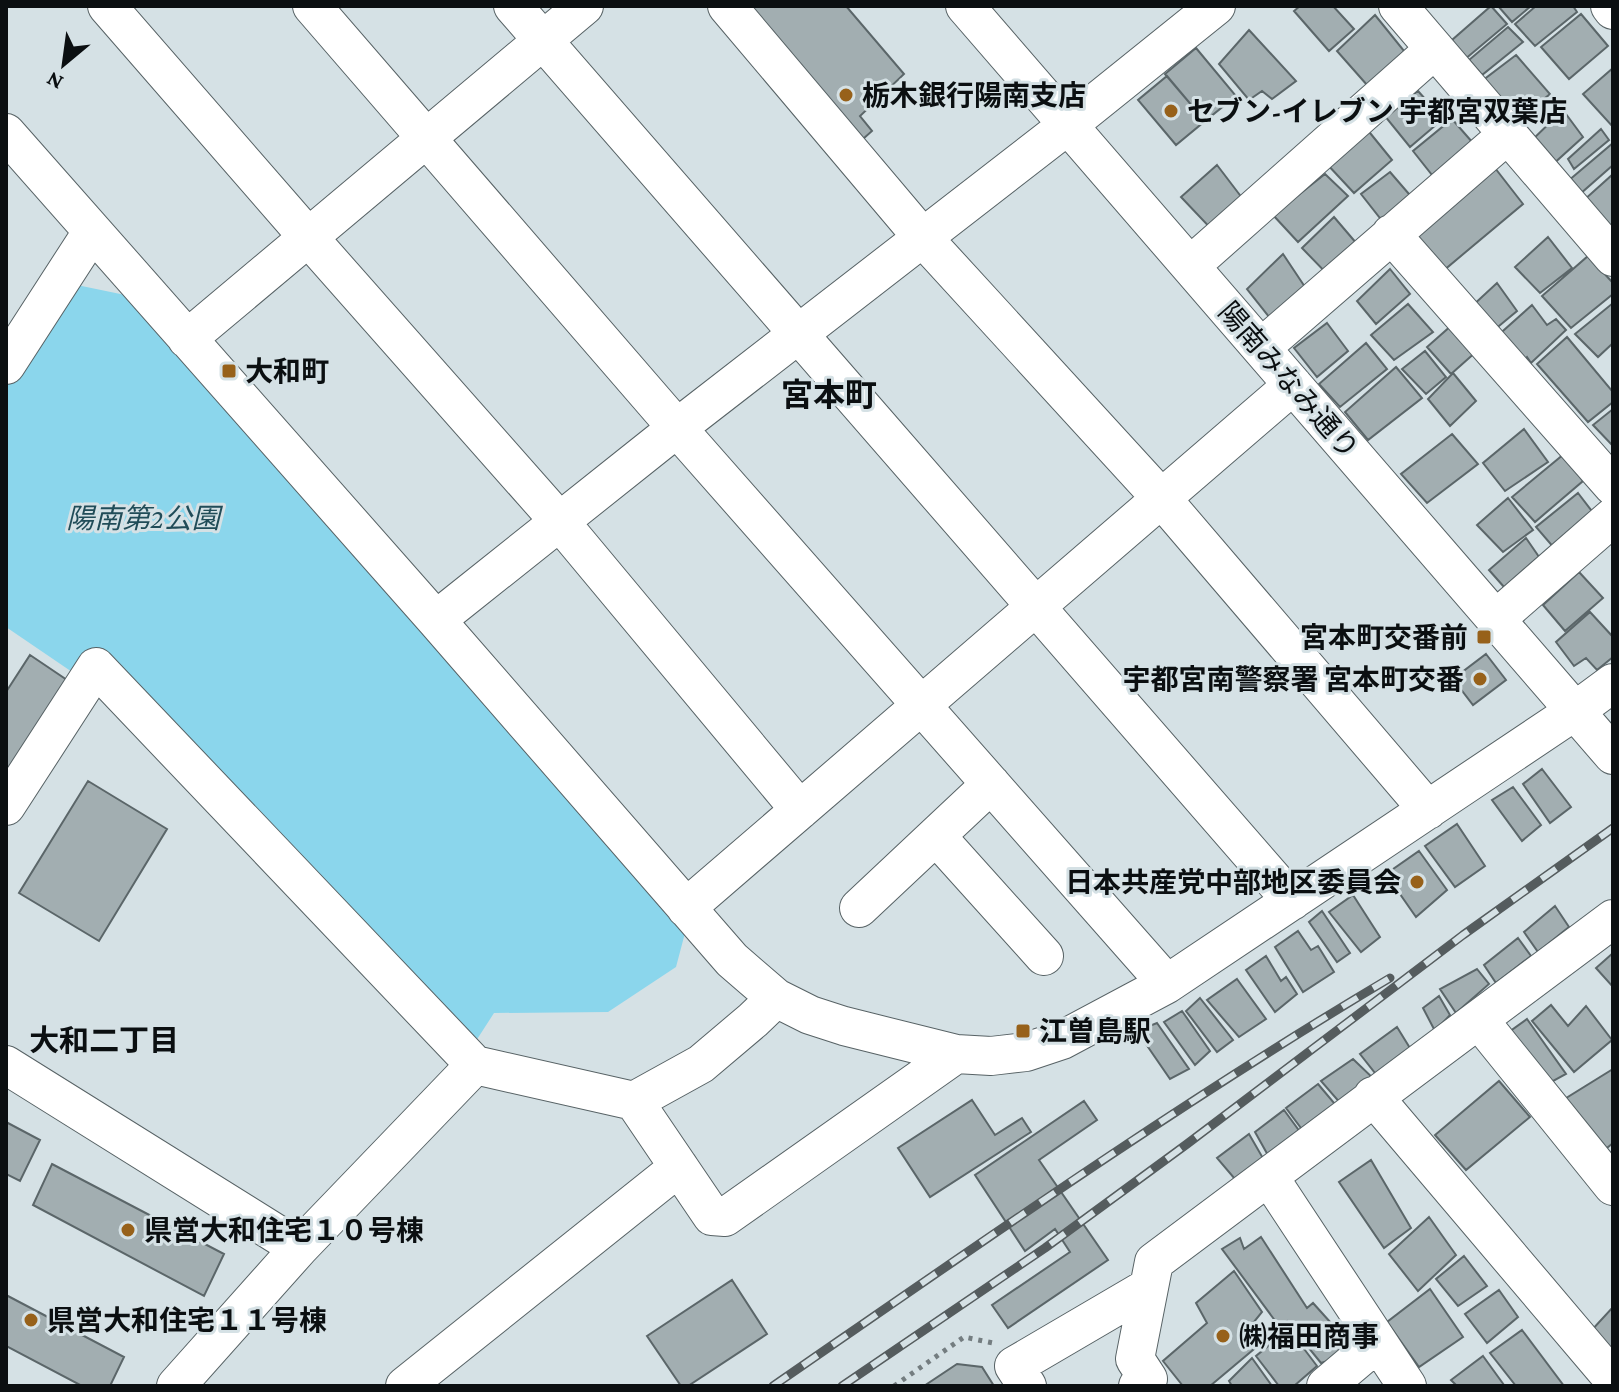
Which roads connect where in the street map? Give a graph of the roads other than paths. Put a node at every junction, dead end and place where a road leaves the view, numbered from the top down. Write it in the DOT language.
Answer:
graph roads {
  1 [pos="107,6"];
  2 [pos="312,6"];
  3 [pos="513,6"];
  4 [pos="584,6"];
  5 [pos="727,6"];
  6 [pos="965,6"];
  7 [pos="1216,6"];
  8 [pos="1398,6"];
  9 [pos="542,40"];
  10 [pos="1435,49"];
  11 [pos="1068,125"];
  12 [pos="6,133"];
  13 [pos="1508,134"];
  14 [pos="425,138"];
  15 [pos="92,232"];
  16 [pos="1391,234"];
  17 [pos="308,237"];
  18 [pos="923,238"];
  19 [pos="1613,257"];
  20 [pos="1190,266"];
  21 [pos="798,334"];
  22 [pos="187,339"];
  23 [pos="1261,348"];
  24 [pos="6,365"];
  25 [pos="1293,385"];
  26 [pos="677,428"];
  27 [pos="1613,486"];
  28 [pos="1162,499"];
  29 [pos="1613,517"];
  30 [pos="560,522"];
  31 [pos="1037,607"];
  32 [pos="1496,619"];
  33 [pos="436,620"];
  34 [pos="1613,683"];
  35 [pos="922,706"];
  36 [pos="1575,711"];
  37 [pos="1613,755"];
  38 [pos="991,784"];
  39 [pos="6,806"];
  40 [pos="800,810"];
  41 [pos="1428,810"];
  42 [pos="936,836"];
  43 [pos="1292,901"];
  44 [pos="686,908"];
  45 [pos="859,908"];
  46 [pos="1613,919"];
  47 [pos="1044,956"];
  48 [pos="1167,984"];
  49 [pos="776,998"];
  50 [pos="1479,1020"];
  51 [pos="956,1054"];
  52 [pos="6,1065"];
  53 [pos="475,1065"];
  54 [pos="1373,1096"];
  55 [pos="634,1101"];
  56 [pos="679,1167"];
  57 [pos="1269,1177"];
  58 [pos="1613,1186"];
  59 [pos="299,1248"];
  60 [pos="1149,1287"];
  61 [pos="1378,1342"];
  62 [pos="1020,1376"];
  63 [pos="1613,1379"];
  64 [pos="1146,1384"];
  65 [pos="176,1386"];
  66 [pos="405,1386"];
  67 [pos="1326,1386"];
  68 [pos="1407,1386"];
  1 -- 17 [label="street"];
  2 -- 14 [label="street"];
  3 -- 9 [label="street"];
  4 -- 9 [label="street"];
  5 -- 18 [label="street"];
  6 -- 11 [label="street, 陽南みなみ通り"];
  7 -- 11 [label="street"];
  8 -- 10 [label="street"];
  9 -- 14 [label="street"];
  9 -- 21 [label="street"];
  10 -- 13 [label="street"];
  10 -- 20 [label="street"];
  11 -- 18 [label="street"];
  11 -- 20 [label="street, 陽南みなみ通り"];
  12 -- 15 [label="street"];
  13 -- 16 [label="street"];
  13 -- 19 [label="street"];
  14 -- 17 [label="street"];
  14 -- 26 [label="street"];
  15 -- 22 [label="street"];
  15 -- 24 [label="street"];
  16 -- 23 [label="street"];
  16 -- 27 [label="street"];
  17 -- 22 [label="street"];
  17 -- 30 [label="street"];
  18 -- 21 [label="street"];
  18 -- 28 [label="street"];
  20 -- 23 [label="street, 陽南みなみ通り"];
  21 -- 26 [label="street"];
  21 -- 31 [label="street"];
  22 -- 33 [label="street"];
  23 -- 25 [label="street, 陽南みなみ通り"];
  25 -- 28 [label="street"];
  25 -- 32 [label="street, 陽南みなみ通り"];
  26 -- 30 [label="street"];
  26 -- 35 [label="street"];
  28 -- 31 [label="street"];
  28 -- 41 [label="street"];
  29 -- 32 [label="street"];
  30 -- 33 [label="street"];
  30 -- 40 [label="street"];
  31 -- 35 [label="street"];
  31 -- 43 [label="street"];
  32 -- 36 [label="street, 陽南みなみ通り"];
  33 -- 44 [label="street"];
  34 -- 36 [label="street"];
  35 -- 38 [label="street"];
  35 -- 40 [label="street"];
  36 -- 37 [label="street, 陽南みなみ通り"];
  36 -- 41 [label="street"];
  38 -- 42 [label="street"];
  38 -- 48 [label="street"];
  39 -- 53 [label="street"];
  40 -- 44 [label="street"];
  41 -- 43 [label="street"];
  42 -- 45 [label="street"];
  42 -- 47 [label="street"];
  43 -- 48 [label="street"];
  44 -- 49 [label="street"];
  46 -- 50 [label="street"];
  48 -- 51 [label="street"];
  49 -- 51 [label="street"];
  49 -- 55 [label="street"];
  50 -- 54 [label="street"];
  50 -- 58 [label="street"];
  51 -- 56 [label="street"];
  52 -- 59 [label="street"];
  53 -- 55 [label="street"];
  53 -- 59 [label="street"];
  54 -- 57 [label="street"];
  54 -- 63 [label="street"];
  55 -- 56 [label="street"];
  56 -- 66 [label="street"];
  57 -- 60 [label="street"];
  57 -- 61 [label="street"];
  59 -- 65 [label="street"];
  60 -- 62 [label="street"];
  60 -- 64 [label="street"];
  61 -- 67 [label="street"];
  61 -- 68 [label="street"];
}
